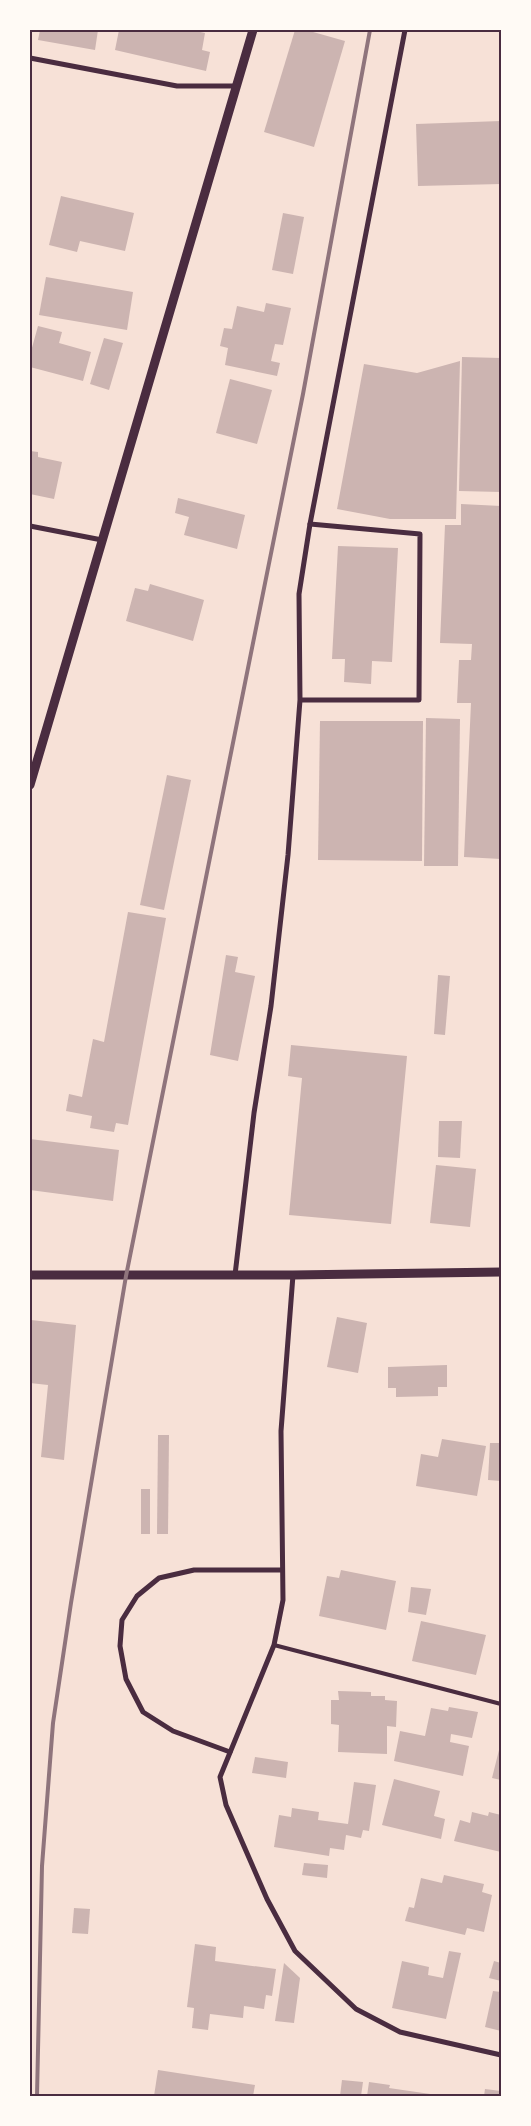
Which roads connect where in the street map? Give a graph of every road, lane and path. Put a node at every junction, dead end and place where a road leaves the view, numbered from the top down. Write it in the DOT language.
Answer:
graph roads {
  1 [pos="253,30"];
  2 [pos="404,30"];
  3 [pos="30,58"];
  4 [pos="237,86"];
  5 [pos="310,524"];
  6 [pos="30,526"];
  7 [pos="102,540"];
  8 [pos="300,700"];
  9 [pos="30,786"];
  10 [pos="501,1272"];
  11 [pos="30,1275"];
  12 [pos="234,1276"];
  13 [pos="293,1276"];
  14 [pos="282,1570"];
  15 [pos="274,1645"];
  16 [pos="501,1704"];
  17 [pos="230,1752"];
  18 [pos="501,2055"];
  1 -- 4 [label="street"];
  2 -- 5 [label="street"];
  3 -- 4 [label="street"];
  4 -- 7 [label="street"];
  5 -- 8 [label="street"];
  5 -- 8 [label="street"];
  6 -- 7 [label="street"];
  7 -- 9 [label="street"];
  8 -- 12 [label="street"];
  10 -- 13 [label="street"];
  11 -- 12 [label="street"];
  12 -- 13 [label="street"];
  13 -- 14 [label="street"];
  14 -- 15 [label="street"];
  14 -- 17 [label="street"];
  15 -- 16 [label="lane"];
  15 -- 17 [label="street"];
  17 -- 18 [label="street"];
}
